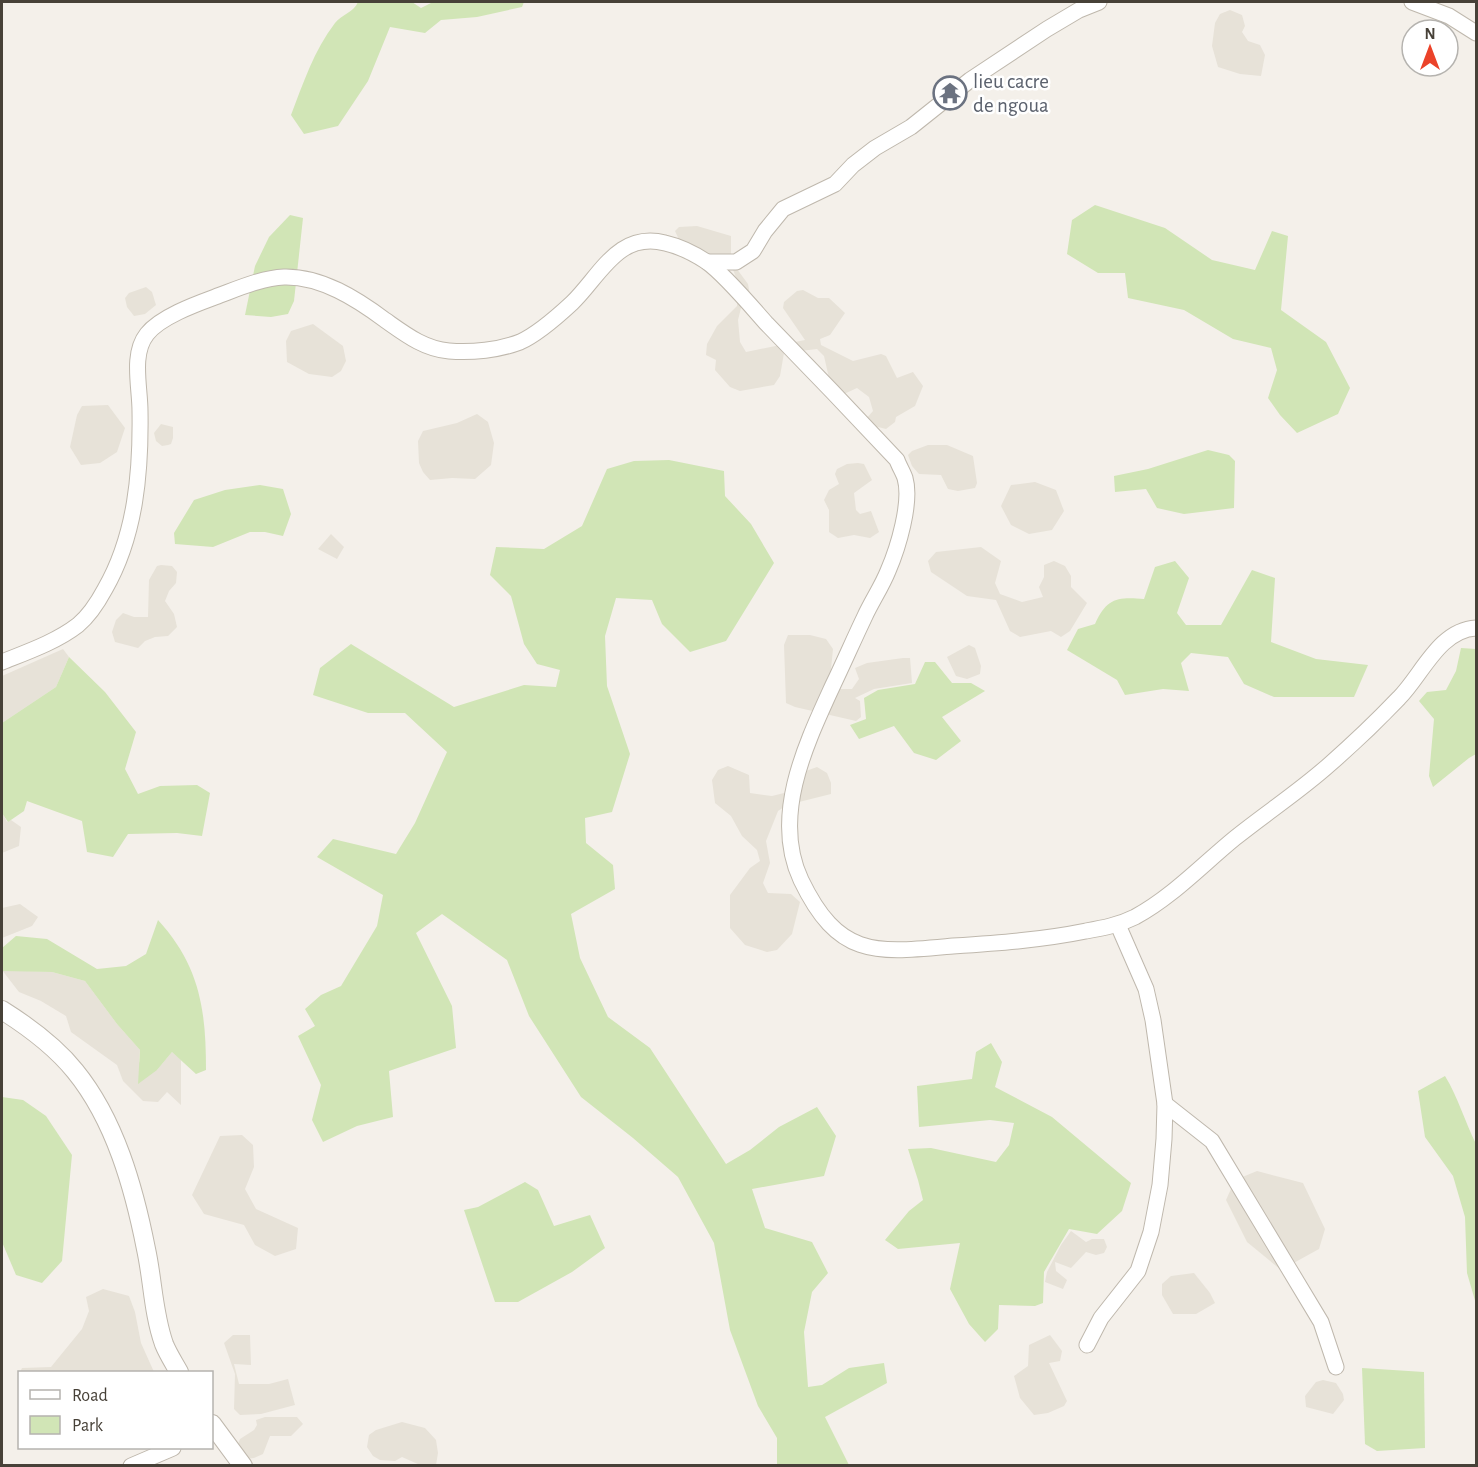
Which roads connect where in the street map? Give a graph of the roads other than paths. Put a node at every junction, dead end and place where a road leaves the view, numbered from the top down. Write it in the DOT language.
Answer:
graph roads {
  1 [pos="1099,2"];
  2 [pos="1412,2"];
  3 [pos="1476,33"];
  4 [pos="707,262"];
  5 [pos="1476,628"];
  6 [pos="2,662"];
  7 [pos="1118,925"];
  8 [pos="2,1010"];
  9 [pos="1165,1104"];
  10 [pos="1087,1345"];
  11 [pos="1336,1367"];
  12 [pos="178,1371"];
  13 [pos="213,1428"];
  14 [pos="171,1449"];
  15 [pos="131,1466"];
  16 [pos="243,1466"];
  1 -- 4 [label="street"];
  2 -- 3 [label="street"];
  4 -- 6 [label="street"];
  4 -- 7 [label="street"];
  5 -- 7 [label="street"];
  7 -- 9 [label="street"];
  8 -- 12 [label="street"];
  9 -- 10 [label="street"];
  9 -- 11 [label="street"];
  13 -- 16 [label="street"];
  14 -- 15 [label="street"];
}
